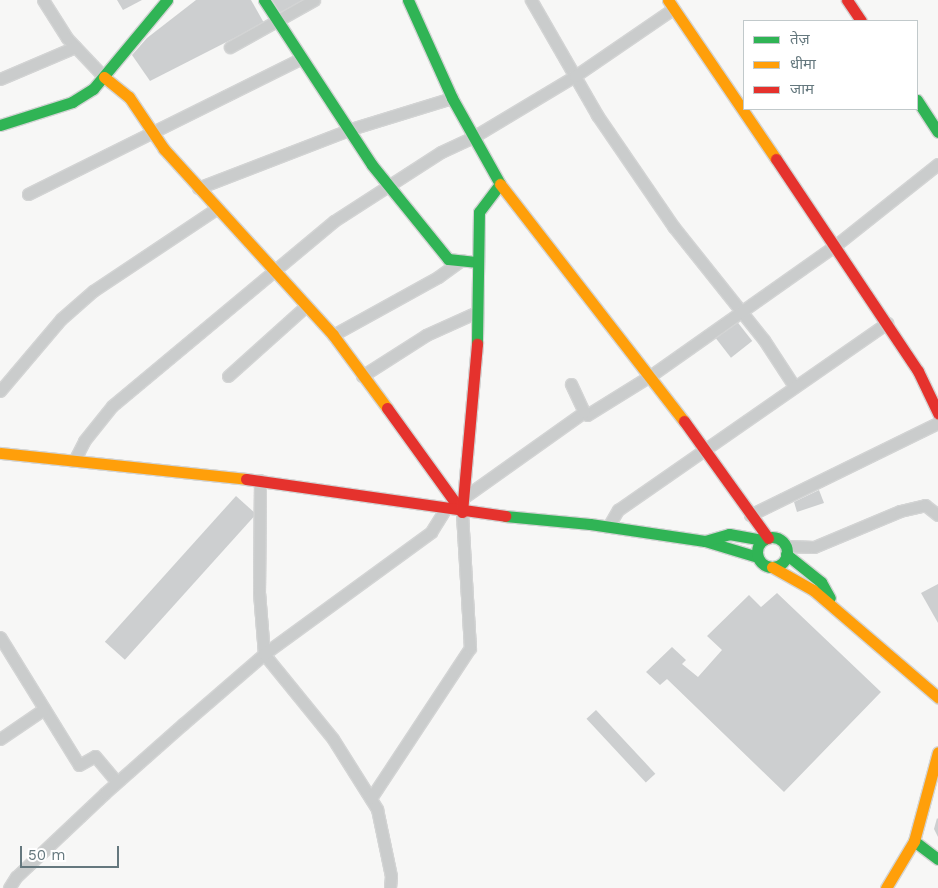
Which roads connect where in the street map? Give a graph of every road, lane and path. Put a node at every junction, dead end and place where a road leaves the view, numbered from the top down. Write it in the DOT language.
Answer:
graph roads {
  1 [pos="43,0"];
  2 [pos="167,0"];
  3 [pos="264,0"];
  4 [pos="314,0"];
  5 [pos="408,0"];
  6 [pos="531,0"];
  7 [pos="847,0"];
  8 [pos="671,5"];
  9 [pos="860,20"];
  10 [pos="278,23"];
  11 [pos="230,47"];
  12 [pos="75,48"];
  13 [pos="300,58"];
  14 [pos="575,76"];
  15 [pos="104,77"];
  16 [pos="0,80"];
  17 [pos="452,98"];
  18 [pos="918,102"];
  19 [pos="743,110"];
  20 [pos="743,110"];
  21 [pos="0,125"];
  22 [pos="348,130"];
  23 [pos="938,132"];
  24 [pos="153,133"];
  25 [pos="475,136"];
  26 [pos="938,164"];
  27 [pos="500,184"];
  28 [pos="389,186"];
  29 [pos="198,188"];
  30 [pos="28,194"];
  31 [pos="216,209"];
  32 [pos="836,245"];
  33 [pos="461,260"];
  34 [pos="478,262"];
  35 [pos="275,273"];
  36 [pos="306,306"];
  37 [pos="741,311"];
  38 [pos="478,312"];
  39 [pos="887,323"];
  40 [pos="332,335"];
  41 [pos="228,376"];
  42 [pos="362,376"];
  43 [pos="650,376"];
  44 [pos="571,384"];
  45 [pos="794,386"];
  46 [pos="0,391"];
  47 [pos="938,414"];
  48 [pos="587,415"];
  49 [pos="938,424"];
  50 [pos="705,448"];
  51 [pos="0,453"];
  52 [pos="74,461"];
  53 [pos="260,480"];
  54 [pos="463,498"];
  55 [pos="445,510"];
  56 [pos="462,512"];
  57 [pos="938,515"];
  58 [pos="750,516"];
  59 [pos="608,526"];
  60 [pos="766,539"];
  61 [pos="705,541"];
  62 [pos="786,550"];
  63 [pos="758,557"];
  64 [pos="772,567"];
  65 [pos="841,615"];
  66 [pos="0,637"];
  67 [pos="264,654"];
  68 [pos="938,697"];
  69 [pos="44,709"];
  70 [pos="0,740"];
  71 [pos="938,752"];
  72 [pos="117,782"];
  73 [pos="371,798"];
  74 [pos="914,841"];
  75 [pos="938,859"];
  76 [pos="388,887"];
  77 [pos="9,888"];
  78 [pos="886,888"];
  1 -- 12 [label="street"];
  2 -- 15 [label="street"];
  3 -- 10 [label="street"];
  4 -- 10 [label="street"];
  5 -- 17 [label="street"];
  6 -- 14 [label="street"];
  7 -- 9 [label="street"];
  8 -- 14 [label="street"];
  8 -- 19 [label="street"];
  10 -- 11 [label="street"];
  10 -- 13 [label="street"];
  12 -- 15 [label="street"];
  12 -- 16 [label="street"];
  13 -- 22 [label="street"];
  13 -- 24 [label="street"];
  14 -- 25 [label="street"];
  14 -- 37 [label="street"];
  15 -- 21 [label="street"];
  15 -- 24 [label="street"];
  17 -- 22 [label="street"];
  17 -- 25 [label="street"];
  18 -- 23 [label="street"];
  20 -- 32 [label="street"];
  22 -- 28 [label="street"];
  22 -- 29 [label="street"];
  24 -- 29 [label="street"];
  24 -- 30 [label="street"];
  25 -- 27 [label="street"];
  25 -- 28 [label="street"];
  26 -- 32 [label="street"];
  27 -- 34 [label="street"];
  27 -- 43 [label="street"];
  28 -- 33 [label="street"];
  28 -- 35 [label="street"];
  29 -- 31 [label="street"];
  31 -- 35 [label="street"];
  31 -- 46 [label="street"];
  32 -- 37 [label="street"];
  32 -- 39 [label="street"];
  33 -- 34 [label="street"];
  33 -- 40 [label="street"];
  34 -- 38 [label="street"];
  35 -- 36 [label="street"];
  35 -- 52 [label="street"];
  36 -- 40 [label="street"];
  36 -- 41 [label="street"];
  37 -- 43 [label="street"];
  37 -- 45 [label="street"];
  38 -- 42 [label="street"];
  38 -- 54 [label="street"];
  39 -- 45 [label="street"];
  39 -- 47 [label="street"];
  40 -- 42 [label="street"];
  42 -- 56 [label="street"];
  43 -- 48 [label="street"];
  43 -- 50 [label="street"];
  44 -- 54 [label="street"];
  45 -- 50 [label="street"];
  49 -- 58 [label="street"];
  50 -- 58 [label="street"];
  50 -- 59 [label="street"];
  51 -- 52 [label="street"];
  52 -- 53 [label="street"];
  53 -- 55 [label="street"];
  53 -- 67 [label="street"];
  54 -- 56 [label="street"];
  55 -- 56 [label="street"];
  55 -- 67 [label="street"];
  56 -- 59 [label="street"];
  56 -- 73 [label="street"];
  57 -- 62 [label="street"];
  58 -- 60 [label="street"];
  59 -- 61 [label="street"];
  60 -- 61 [label="street"];
  60 -- 62 [label="street"];
  60 -- 63 [label="street"];
  61 -- 63 [label="street"];
  62 -- 64 [label="street"];
  62 -- 65 [label="street"];
  63 -- 64 [label="street"];
  64 -- 65 [label="street"];
  65 -- 68 [label="street"];
  66 -- 69 [label="street"];
  67 -- 72 [label="street"];
  67 -- 73 [label="street"];
  69 -- 70 [label="street"];
  69 -- 72 [label="street"];
  71 -- 74 [label="street"];
  72 -- 77 [label="street"];
  73 -- 76 [label="street"];
  74 -- 75 [label="street"];
  74 -- 78 [label="street"];
}
